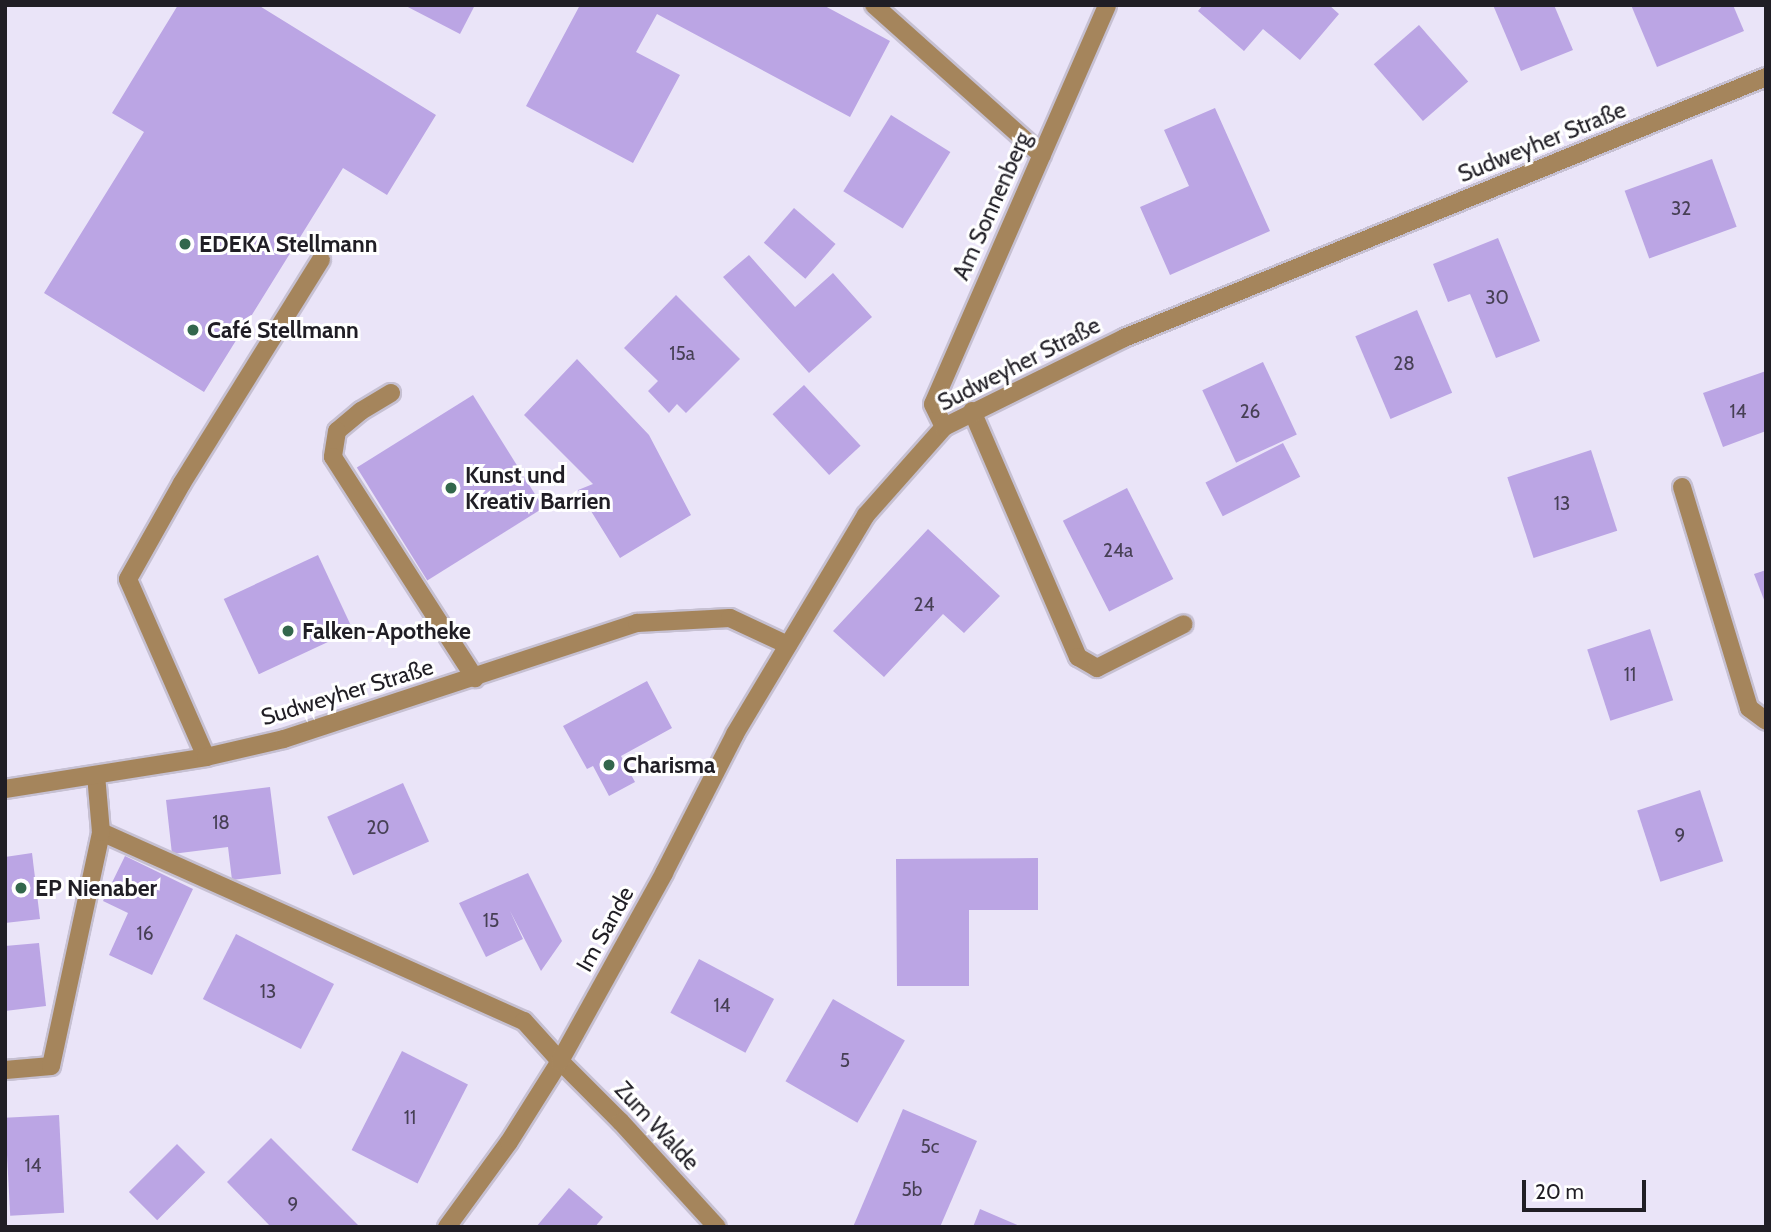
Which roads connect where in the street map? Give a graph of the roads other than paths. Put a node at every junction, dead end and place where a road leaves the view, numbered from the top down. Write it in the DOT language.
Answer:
graph roads {
  1 [pos="874,5"];
  2 [pos="1107,5"];
  3 [pos="1766,78"];
  4 [pos="1042,155"];
  5 [pos="321,260"];
  6 [pos="391,393"];
  7 [pos="972,411"];
  8 [pos="944,427"];
  9 [pos="1682,487"];
  10 [pos="1184,624"];
  11 [pos="788,645"];
  12 [pos="475,678"];
  13 [pos="1766,721"];
  14 [pos="206,757"];
  15 [pos="96,775"];
  16 [pos="5,789"];
  17 [pos="101,832"];
  18 [pos="560,1061"];
  19 [pos="5,1070"];
  20 [pos="447,1227"];
  21 [pos="717,1227"];
  1 -- 4 [label="street"];
  2 -- 4 [label="street, Am Sonnenberg"];
  3 -- 7 [label="street, Sudweyher Straße"];
  4 -- 8 [label="street, Am Sonnenberg"];
  5 -- 14 [label="street"];
  6 -- 12 [label="street"];
  7 -- 8 [label="street, Sudweyher Straße"];
  7 -- 10 [label="street"];
  8 -- 11 [label="street, Sudweyher Straße"];
  9 -- 13 [label="street"];
  11 -- 12 [label="street, Sudweyher Straße"];
  11 -- 18 [label="street, Im Sande"];
  12 -- 14 [label="street, Sudweyher Straße"];
  14 -- 15 [label="street, Sudweyher Straße"];
  15 -- 16 [label="street, Sudweyher Straße"];
  15 -- 17 [label="street"];
  17 -- 18 [label="street, Zum Walde"];
  17 -- 19 [label="street"];
  18 -- 20 [label="street, Im Sande"];
  18 -- 21 [label="street, Zum Walde"];
}
